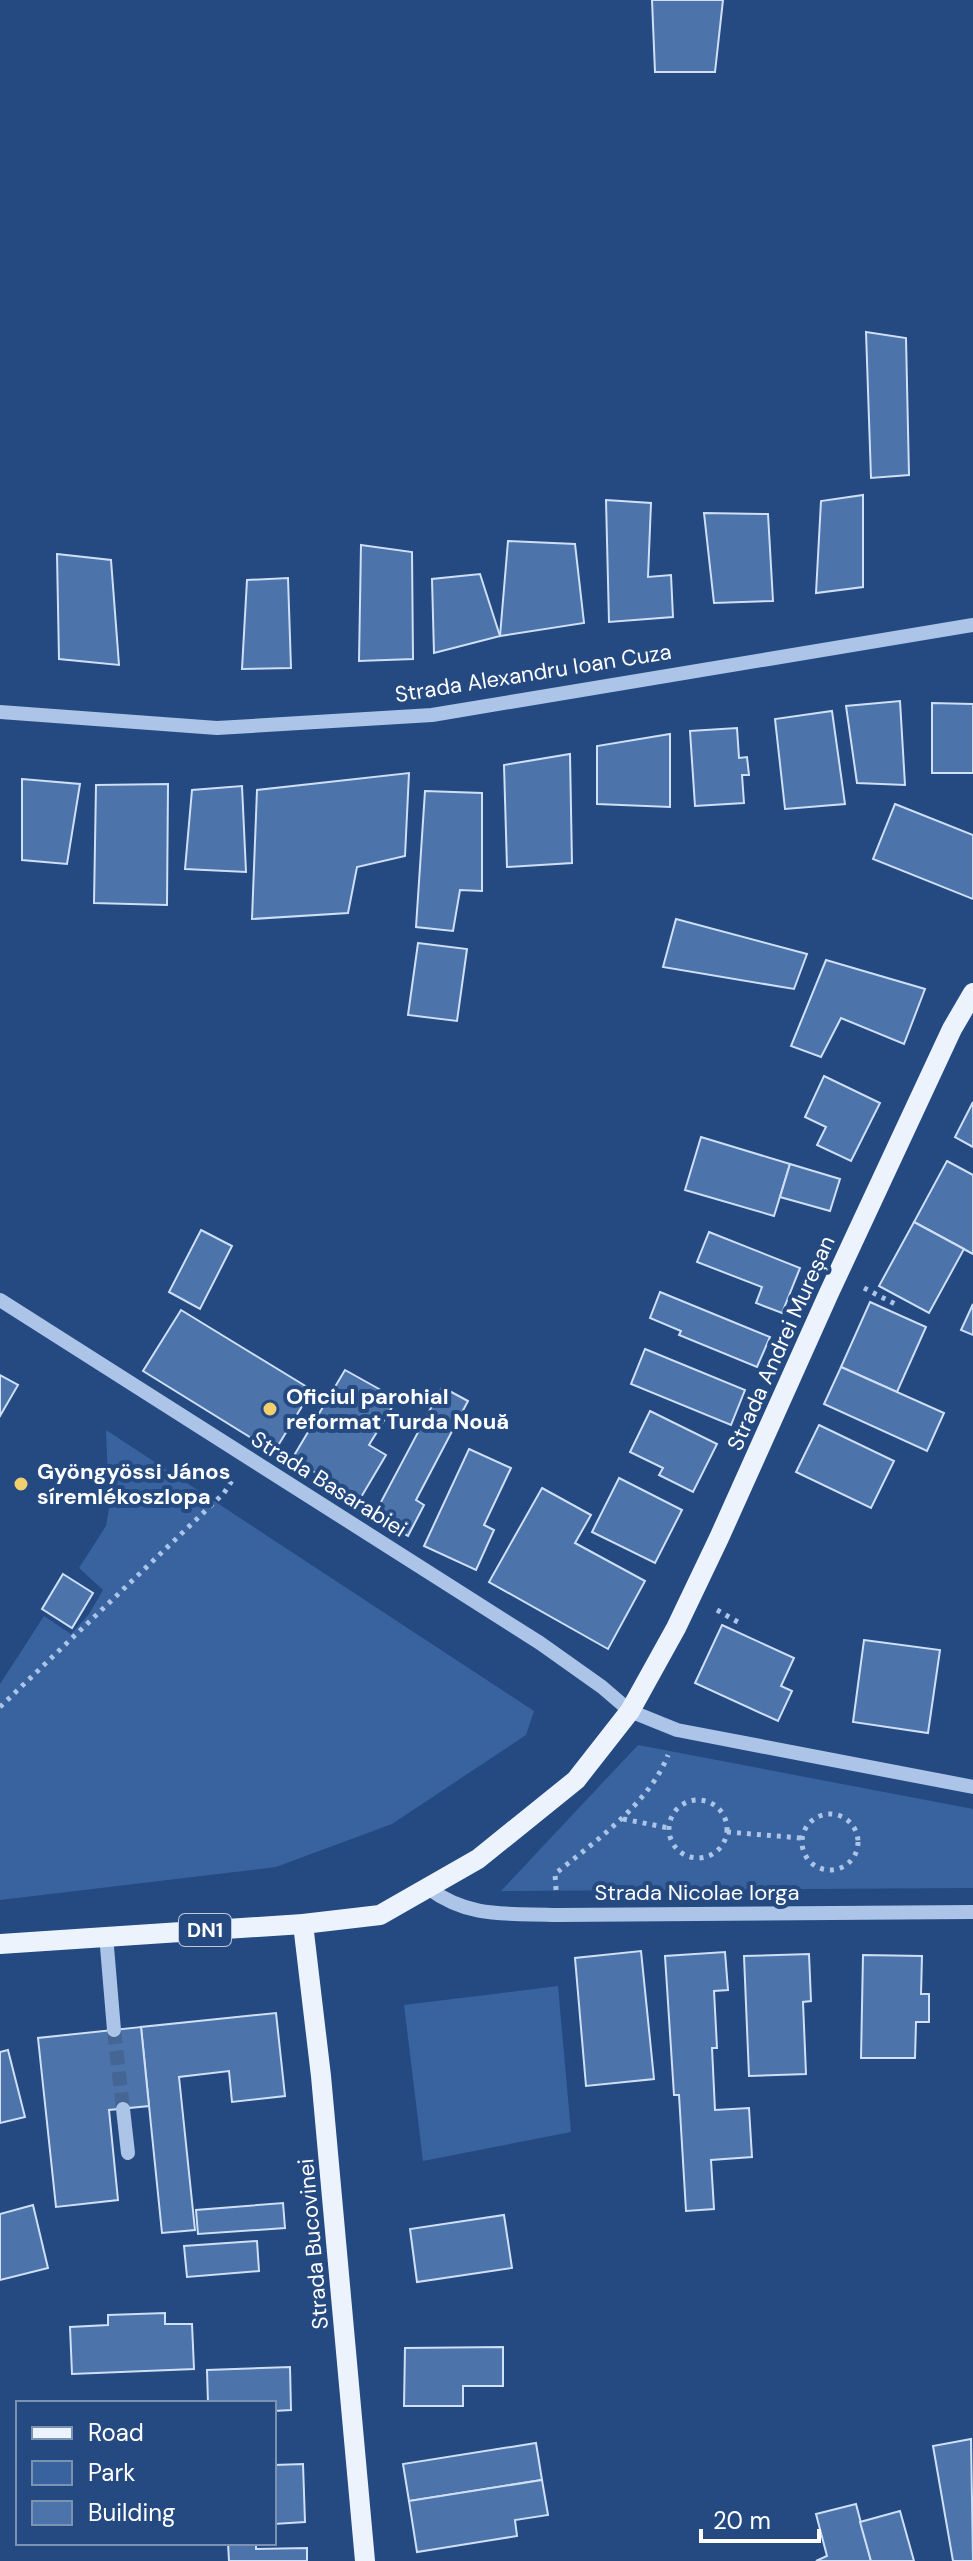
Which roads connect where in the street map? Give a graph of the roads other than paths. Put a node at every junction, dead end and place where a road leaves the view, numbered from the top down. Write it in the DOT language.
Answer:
graph roads {
  1 [pos="973,625"];
  2 [pos="0,712"];
  3 [pos="973,993"];
  4 [pos="0,1300"];
  5 [pos="630,1711"];
  6 [pos="973,1787"];
  7 [pos="428,1888"];
  8 [pos="973,1912"];
  9 [pos="303,1924"];
  10 [pos="106,1935"];
  11 [pos="0,1944"];
  12 [pos="114,2030"];
  13 [pos="123,2109"];
  14 [pos="128,2153"];
  15 [pos="365,2561"];
  1 -- 2 [label="street, Strada Alexandru Ioan Cuza"];
  3 -- 5 [label="main road, Strada Andrei Mureșan / DN1"];
  4 -- 5 [label="street, Strada Basarabiei"];
  5 -- 6 [label="street"];
  5 -- 7 [label="main road, DN1"];
  7 -- 8 [label="street, Strada Nicolae Iorga"];
  7 -- 9 [label="main road, DN1"];
  9 -- 10 [label="main road, DN1"];
  9 -- 15 [label="main road, Strada Bucovinei"];
  10 -- 11 [label="main road, DN1"];
  10 -- 12 [label="street"];
  13 -- 14 [label="street"];
}
